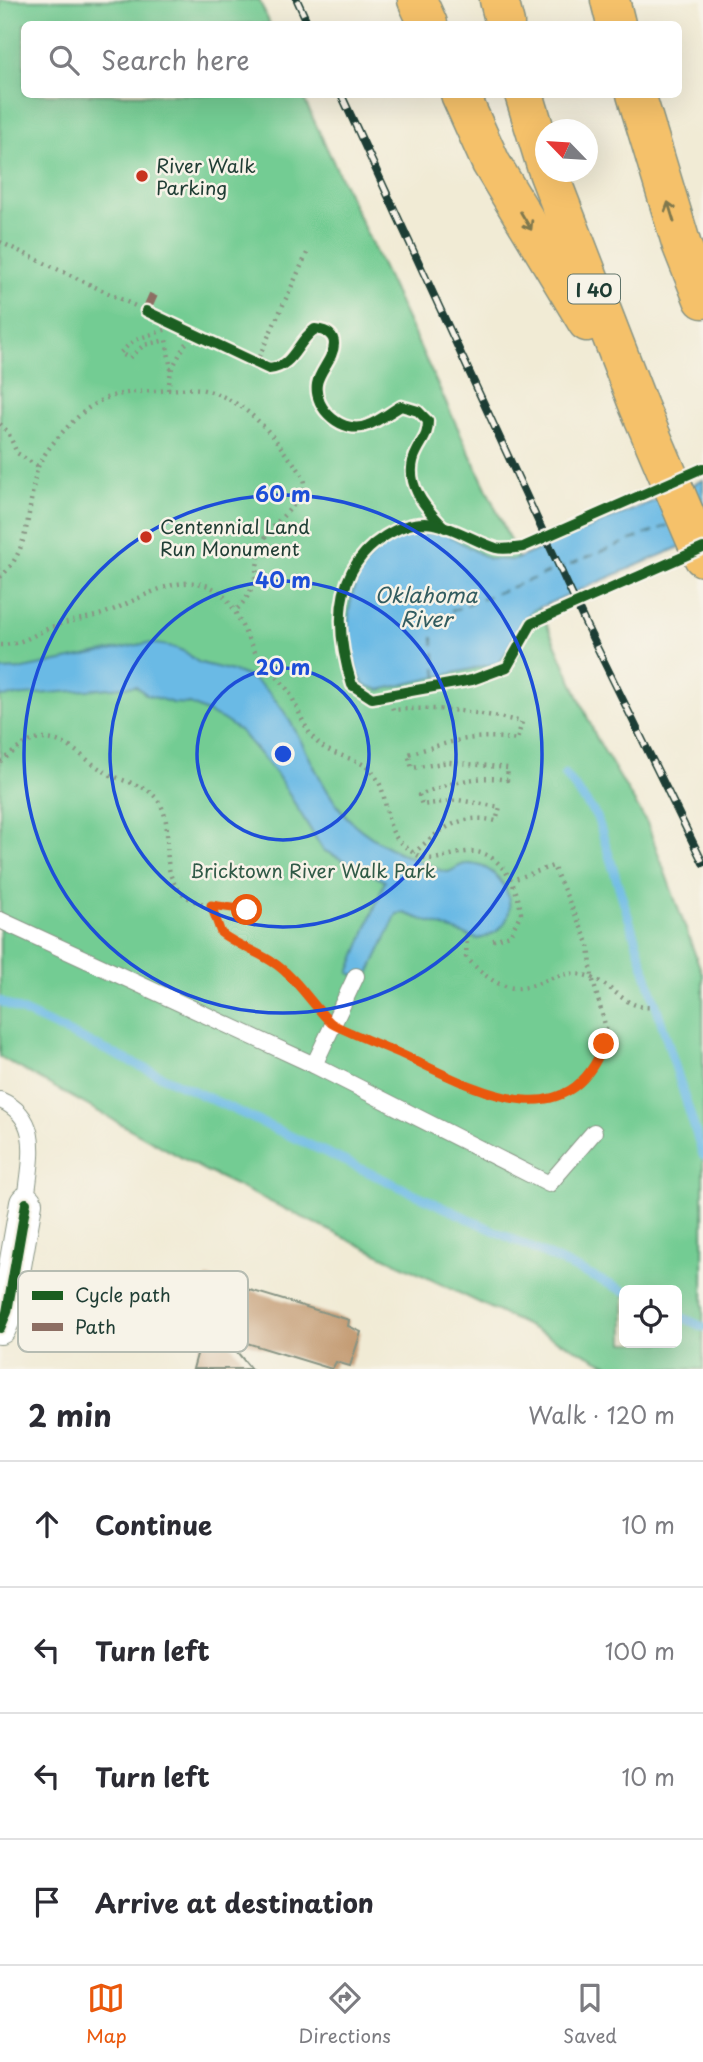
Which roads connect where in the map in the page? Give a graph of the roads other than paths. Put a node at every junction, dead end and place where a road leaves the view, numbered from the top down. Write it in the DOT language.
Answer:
graph roads {
  1 [pos="417,0"];
  2 [pos="435,0"];
  3 [pos="499,0"];
  4 [pos="610,0"];
  5 [pos="427,21"];
  6 [pos="443,21"];
  7 [pos="504,21"];
  8 [pos="614,21"];
  9 [pos="462,98"];
  10 [pos="469,98"];
  11 [pos="525,98"];
  12 [pos="637,98"];
  13 [pos="535,132"];
  14 [pos="491,163"];
  15 [pos="552,182"];
  16 [pos="703,299"];
  17 [pos="639,407"];
  18 [pos="703,557"];
  19 [pos="0,920"];
  20 [pos="356,976"];
  21 [pos="314,1065"];
  22 [pos="0,1100"];
  23 [pos="594,1132"];
  24 [pos="26,1203"];
  25 [pos="0,1328"];
  1 -- 5 [label="highway"];
  2 -- 6 [label="highway"];
  3 -- 7 [label="highway"];
  4 -- 8 [label="highway"];
  9 -- 14 [label="highway"];
  10 -- 14 [label="highway"];
  11 -- 13 [label="highway"];
  16 -- 12 [label="highway, one-way"];
  14 -- 17 [label="highway, one-way"];
  15 -- 17 [label="highway, I 40"];
  17 -- 18 [label="highway, I 40"];
  19 -- 21 [label="lane"];
  20 -- 21 [label="lane"];
  21 -- 23 [label="lane"];
  22 -- 24 [label="lane"];
  24 -- 25 [label="street"];
}
